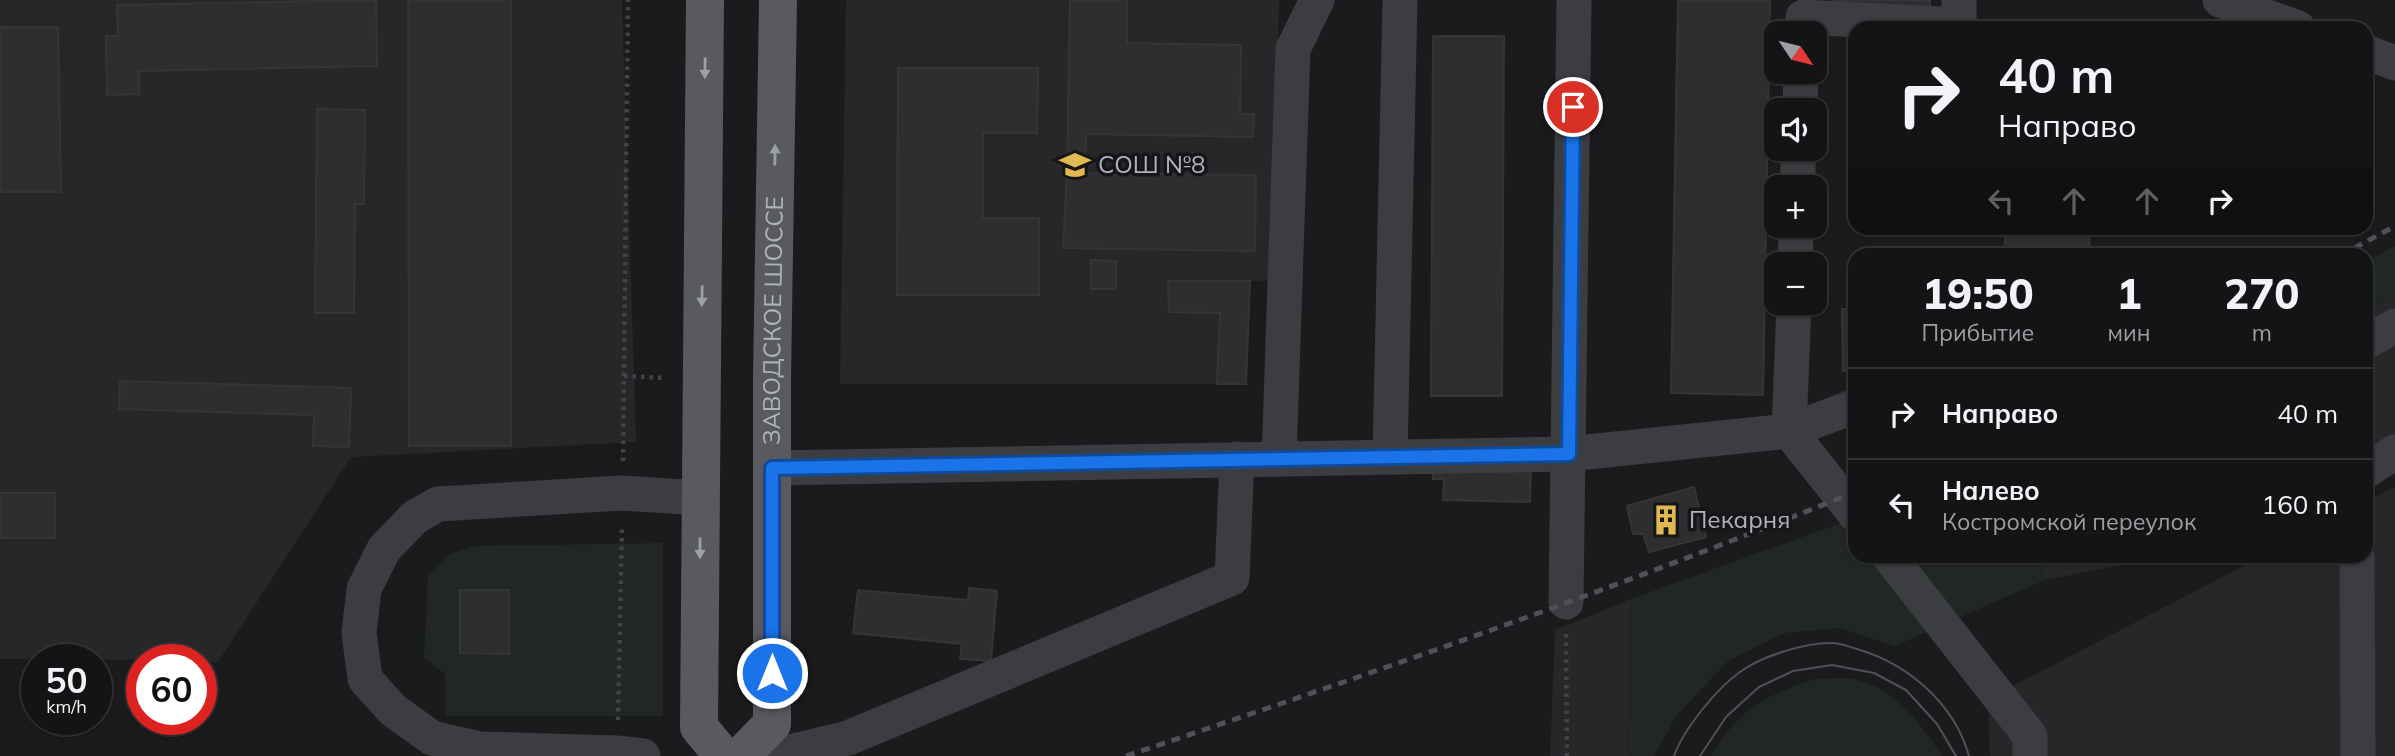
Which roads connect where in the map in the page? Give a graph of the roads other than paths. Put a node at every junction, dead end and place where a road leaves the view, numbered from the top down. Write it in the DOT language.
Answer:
graph roads {
  1 [pos="705,0"];
  2 [pos="778,0"];
  3 [pos="1317,0"];
  4 [pos="1400,0"];
  5 [pos="1574,0"];
  6 [pos="2220,0"];
  7 [pos="1959,18"];
  8 [pos="1803,21"];
  9 [pos="2278,21"];
  10 [pos="2373,55"];
  11 [pos="2395,63"];
  12 [pos="1794,315"];
  13 [pos="2395,326"];
  14 [pos="2373,338"];
  15 [pos="1848,409"];
  16 [pos="1789,431"];
  17 [pos="2395,452"];
  18 [pos="1569,454"];
  19 [pos="1390,457"];
  20 [pos="1237,459"];
  21 [pos="1279,459"];
  22 [pos="2373,466"];
  23 [pos="772,468"];
  24 [pos="701,498"];
  25 [pos="1848,505"];
  26 [pos="1894,563"];
  27 [pos="2357,563"];
  28 [pos="1566,602"];
  29 [pos="630,755"];
  30 [pos="723,756"];
  31 [pos="741,756"];
  32 [pos="773,756"];
  33 [pos="2030,756"];
  34 [pos="2358,756"];
  1 -- 24 [label="main road, one-way"];
  23 -- 2 [label="main road, ЗАВОДСКОЕ ШОССЕ, one-way"];
  3 -- 21 [label="street"];
  4 -- 19 [label="street"];
  5 -- 18 [label="street"];
  6 -- 9 [label="street"];
  7 -- 8 [label="street"];
  10 -- 11 [label="street"];
  12 -- 16 [label="street"];
  13 -- 14 [label="street"];
  15 -- 16 [label="street"];
  16 -- 18 [label="street"];
  16 -- 25 [label="street"];
  17 -- 22 [label="street"];
  18 -- 19 [label="street"];
  18 -- 28 [label="street"];
  19 -- 21 [label="street"];
  20 -- 21 [label="street"];
  20 -- 23 [label="street"];
  20 -- 32 [label="street"];
  23 -- 31 [label="main road, ЗАВОДСКОЕ ШОССЕ"];
  24 -- 29 [label="street"];
  24 -- 30 [label="main road, one-way"];
  26 -- 33 [label="street"];
  27 -- 34 [label="street"];
}
